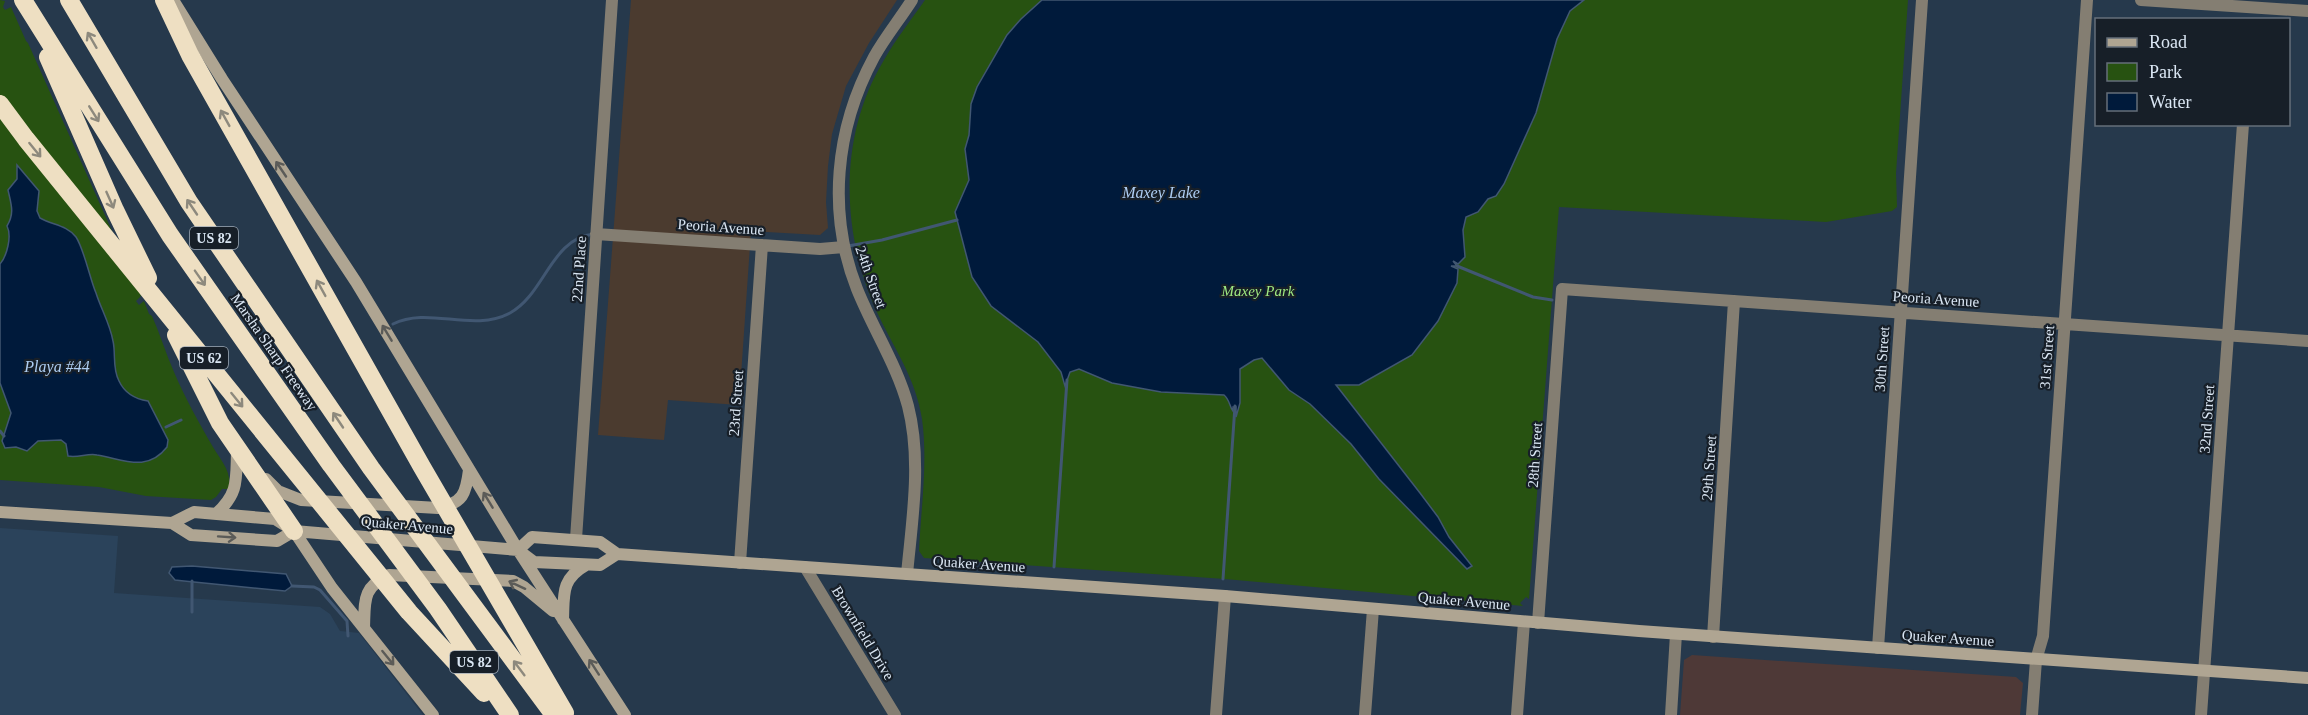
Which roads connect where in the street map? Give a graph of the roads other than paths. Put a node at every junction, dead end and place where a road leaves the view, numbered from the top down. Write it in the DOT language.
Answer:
graph roads {
  1 [pos="69,0"];
  2 [pos="164,0"];
  3 [pos="173,0"];
  4 [pos="612,0"];
  5 [pos="912,0"];
  6 [pos="1922,0"];
  7 [pos="2087,0"];
  8 [pos="2141,0"];
  9 [pos="26,6"];
  10 [pos="2251,9"];
  11 [pos="2308,11"];
  12 [pos="0,104"];
  13 [pos="2243,126"];
  14 [pos="596,234"];
  15 [pos="762,245"];
  16 [pos="844,246"];
  17 [pos="1562,289"];
  18 [pos="1734,301"];
  19 [pos="1900,312"];
  20 [pos="2065,323"];
  21 [pos="2228,334"];
  22 [pos="2308,341"];
  23 [pos="237,451"];
  24 [pos="469,470"];
  25 [pos="0,512"];
  26 [pos="216,514"];
  27 [pos="172,523"];
  28 [pos="294,531"];
  29 [pos="576,539"];
  30 [pos="518,550"];
  31 [pos="617,554"];
  32 [pos="740,563"];
  33 [pos="586,565"];
  34 [pos="805,567"];
  35 [pos="908,574"];
  36 [pos="1225,596"];
  37 [pos="1373,609"];
  38 [pos="563,620"];
  39 [pos="1524,622"];
  40 [pos="1538,623"];
  41 [pos="364,628"];
  42 [pos="1676,634"];
  43 [pos="1713,637"];
  44 [pos="1878,648"];
  45 [pos="2036,660"];
  46 [pos="2204,671"];
  47 [pos="2308,678"];
  48 [pos="434,715"];
  49 [pos="504,715"];
  50 [pos="510,715"];
  51 [pos="554,715"];
  52 [pos="566,715"];
  53 [pos="625,715"];
  54 [pos="895,715"];
  55 [pos="1216,715"];
  56 [pos="1365,715"];
  57 [pos="1518,715"];
  58 [pos="1671,715"];
  59 [pos="2032,715"];
  60 [pos="2201,715"];
  51 -- 1 [label="highway, Marsha Sharp Freeway / US 82, one-way"];
  52 -- 2 [label="highway, one-way"];
  24 -- 3 [label="main road, one-way"];
  4 -- 14 [label="street, 22nd Place"];
  5 -- 16 [label="street, 24th Street"];
  6 -- 19 [label="street, 30th Street"];
  7 -- 20 [label="street, 31st Street"];
  8 -- 10 [label="street"];
  9 -- 23 [label="highway, one-way"];
  9 -- 50 [label="highway, Marsha Sharp Freeway / US 82, one-way"];
  10 -- 11 [label="street"];
  12 -- 49 [label="highway, US 62, one-way"];
  13 -- 21 [label="street, 32nd Street"];
  14 -- 15 [label="street, Peoria Avenue"];
  14 -- 29 [label="street, 22nd Place"];
  15 -- 16 [label="street, Peoria Avenue"];
  15 -- 32 [label="street, 23rd Street"];
  16 -- 35 [label="street, 24th Street"];
  17 -- 18 [label="street, Peoria Avenue"];
  17 -- 40 [label="street, 28th Street"];
  18 -- 19 [label="street, Peoria Avenue"];
  18 -- 43 [label="street, 29th Street"];
  19 -- 20 [label="street, Peoria Avenue"];
  19 -- 44 [label="street, 30th Street"];
  20 -- 21 [label="street, Peoria Avenue"];
  20 -- 45 [label="street, 31st Street"];
  21 -- 22 [label="street, Peoria Avenue"];
  21 -- 46 [label="street, 32nd Street"];
  23 -- 24 [label="main road"];
  23 -- 26 [label="main road"];
  23 -- 28 [label="highway"];
  30 -- 24 [label="main road, one-way"];
  25 -- 27 [label="main road, Quaker Avenue"];
  26 -- 27 [label="main road, Quaker Avenue"];
  26 -- 28 [label="main road, Quaker Avenue"];
  27 -- 28 [label="main road, Quaker Avenue, one-way"];
  28 -- 30 [label="main road, Quaker Avenue"];
  28 -- 41 [label="main road"];
  29 -- 30 [label="main road, Quaker Avenue"];
  29 -- 31 [label="main road, Quaker Avenue"];
  30 -- 33 [label="main road, Quaker Avenue"];
  30 -- 38 [label="main road"];
  31 -- 32 [label="main road, Quaker Avenue"];
  31 -- 33 [label="main road, Quaker Avenue"];
  32 -- 34 [label="main road, Quaker Avenue"];
  33 -- 38 [label="main road"];
  34 -- 35 [label="main road, Quaker Avenue"];
  34 -- 54 [label="street, Brownfield Drive"];
  35 -- 36 [label="main road, Quaker Avenue"];
  36 -- 37 [label="main road, Quaker Avenue"];
  36 -- 55 [label="street"];
  37 -- 39 [label="main road, Quaker Avenue"];
  37 -- 56 [label="street"];
  38 -- 41 [label="main road, one-way"];
  53 -- 38 [label="main road, one-way"];
  39 -- 40 [label="main road, Quaker Avenue"];
  39 -- 57 [label="street"];
  40 -- 42 [label="main road, Quaker Avenue"];
  41 -- 48 [label="main road, one-way"];
  42 -- 43 [label="main road, Quaker Avenue"];
  42 -- 58 [label="street"];
  43 -- 44 [label="main road, Quaker Avenue"];
  44 -- 45 [label="main road, Quaker Avenue"];
  45 -- 46 [label="main road, Quaker Avenue"];
  45 -- 59 [label="street, 31st Street"];
  46 -- 47 [label="main road, Quaker Avenue"];
  46 -- 60 [label="street, 32nd Street"];
}
